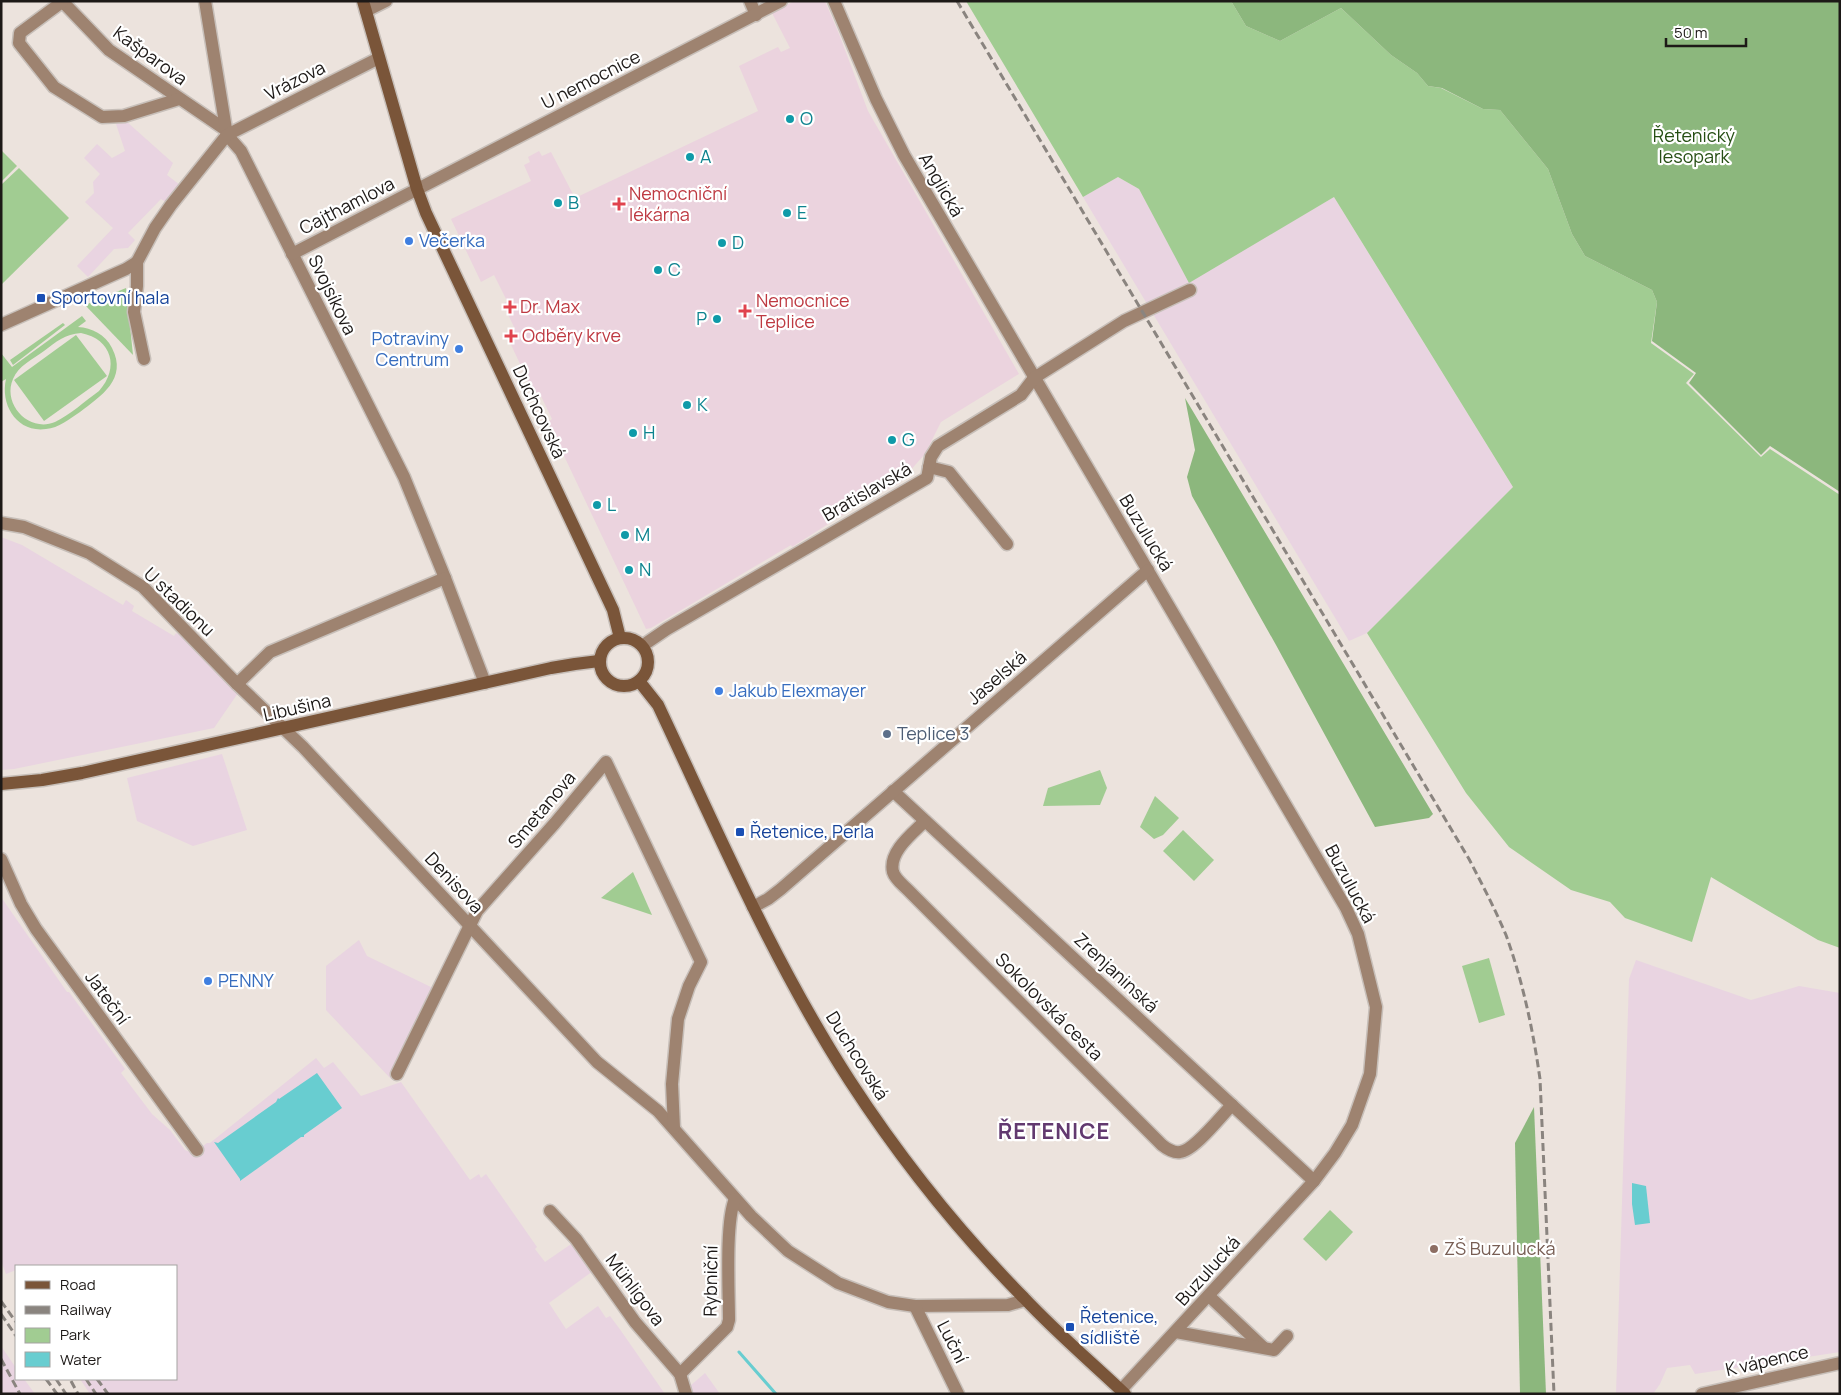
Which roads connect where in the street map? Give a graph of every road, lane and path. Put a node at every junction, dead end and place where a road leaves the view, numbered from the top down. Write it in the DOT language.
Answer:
graph roads {
  1 [pos="62,1"];
  2 [pos="205,1"];
  3 [pos="386,1"];
  4 [pos="750,1"];
  5 [pos="781,1"];
  6 [pos="834,1"];
  7 [pos="365,6"];
  8 [pos="756,15"];
  9 [pos="379,58"];
  10 [pos="179,99"];
  11 [pos="226,132"];
  12 [pos="417,189"];
  13 [pos="292,254"];
  14 [pos="137,262"];
  15 [pos="1190,290"];
  16 [pos="1,325"];
  17 [pos="144,359"];
  18 [pos="1034,378"];
  19 [pos="929,467"];
  20 [pos="1,523"];
  21 [pos="1007,544"];
  22 [pos="1148,570"];
  23 [pos="445,578"];
  24 [pos="620,638"];
  25 [pos="642,646"];
  26 [pos="599,661"];
  27 [pos="639,681"];
  28 [pos="237,684"];
  29 [pos="486,684"];
  30 [pos="284,728"];
  31 [pos="1,784"];
  32 [pos="893,791"];
  33 [pos="925,820"];
  34 [pos="1,860"];
  35 [pos="753,907"];
  36 [pos="469,925"];
  37 [pos="397,1074"];
  38 [pos="1232,1105"];
  39 [pos="674,1128"];
  40 [pos="197,1150"];
  41 [pos="1314,1181"];
  42 [pos="735,1200"];
  43 [pos="550,1211"];
  44 [pos="1209,1296"];
  45 [pos="1025,1300"];
  46 [pos="916,1306"];
  47 [pos="1176,1332"];
  48 [pos="1287,1336"];
  49 [pos="1264,1348"];
  50 [pos="1840,1363"];
  51 [pos="680,1374"];
  52 [pos="1121,1392"];
  53 [pos="686,1394"];
  54 [pos="958,1394"];
  55 [pos="1702,1394"];
  1 -- 10 [label="street, Kašparova"];
  1 -- 10 [label="street"];
  2 -- 11 [label="street, Svojsíkova"];
  3 -- 7 [label="street"];
  4 -- 8 [label="street"];
  5 -- 8 [label="street, U nemocnice"];
  6 -- 18 [label="street, Anglická"];
  7 -- 9 [label="main road, Duchcovská"];
  8 -- 12 [label="street, U nemocnice"];
  9 -- 11 [label="street, Vrázova"];
  9 -- 12 [label="main road, Duchcovská"];
  10 -- 11 [label="street, Kašparova"];
  11 -- 13 [label="street, Svojsíkova"];
  11 -- 14 [label="street"];
  12 -- 13 [label="street, Cajthamlova"];
  12 -- 24 [label="main road, Duchcovská"];
  13 -- 23 [label="street, Svojsíkova"];
  14 -- 16 [label="street"];
  14 -- 17 [label="street"];
  15 -- 18 [label="street, Bratislavská"];
  18 -- 19 [label="street, Bratislavská"];
  18 -- 22 [label="street, Buzulucká"];
  19 -- 21 [label="street"];
  19 -- 25 [label="street, Bratislavská"];
  20 -- 28 [label="street, U stadionu"];
  22 -- 32 [label="street, Jaselská"];
  22 -- 41 [label="street, Buzulucká"];
  23 -- 28 [label="street"];
  23 -- 29 [label="street, Svojsíkova"];
  24 -- 25 [label="main road"];
  24 -- 26 [label="main road"];
  25 -- 27 [label="main road"];
  26 -- 27 [label="main road"];
  26 -- 29 [label="main road, Libušina"];
  27 -- 35 [label="main road, Duchcovská"];
  28 -- 30 [label="street, U stadionu"];
  29 -- 30 [label="main road, Libušina"];
  30 -- 31 [label="main road, Libušina"];
  30 -- 36 [label="street, Denisova"];
  32 -- 33 [label="street, Zrenjaninská"];
  32 -- 35 [label="street, Jaselská"];
  33 -- 38 [label="street, Zrenjaninská"];
  33 -- 38 [label="street, Sokolovská cesta"];
  34 -- 40 [label="street, Jateční"];
  35 -- 45 [label="main road, Duchcovská"];
  36 -- 37 [label="street, Smetanova"];
  36 -- 39 [label="street, Denisova"];
  36 -- 39 [label="street, Smetanova"];
  38 -- 41 [label="street, Zrenjaninská"];
  39 -- 42 [label="street, Denisova"];
  41 -- 44 [label="street, Buzulucká"];
  42 -- 46 [label="street, Denisova"];
  42 -- 51 [label="street, Rybniční"];
  43 -- 51 [label="street, Mühligova"];
  44 -- 47 [label="street, Buzulucká"];
  44 -- 49 [label="street"];
  45 -- 46 [label="street, Denisova"];
  45 -- 52 [label="main road, Duchcovská"];
  46 -- 54 [label="street, Luční"];
  47 -- 49 [label="street"];
  47 -- 52 [label="street, Buzulucká"];
  48 -- 49 [label="street"];
  50 -- 55 [label="street, K vápence"];
  51 -- 53 [label="street, Mühligova"];
}
